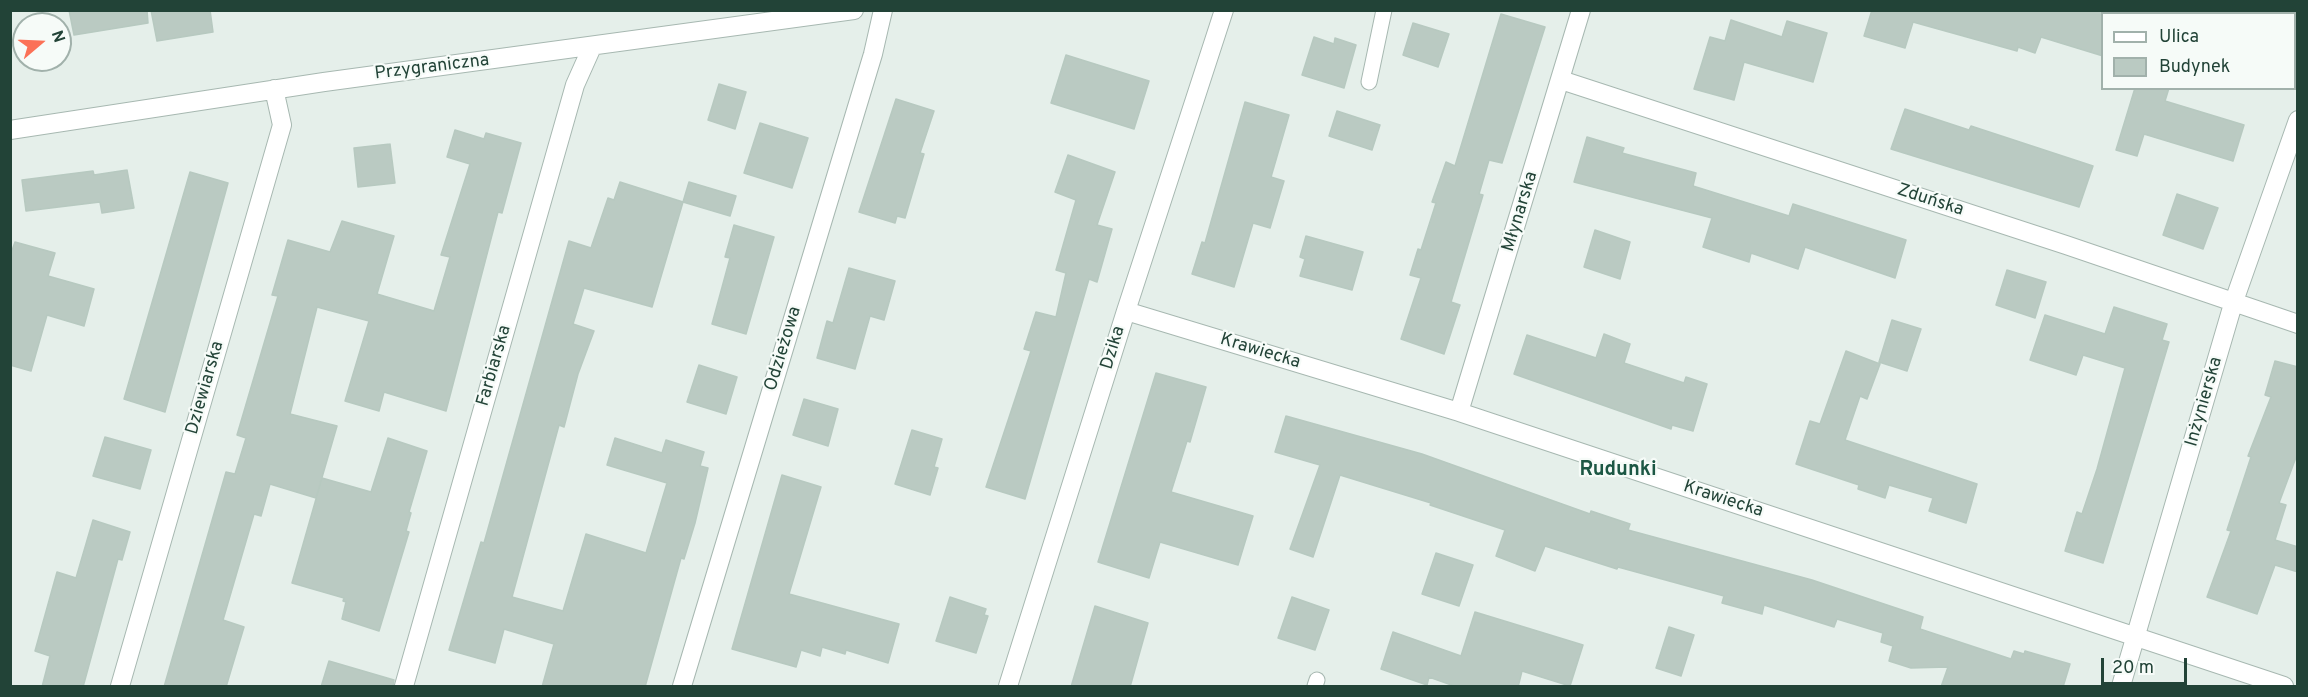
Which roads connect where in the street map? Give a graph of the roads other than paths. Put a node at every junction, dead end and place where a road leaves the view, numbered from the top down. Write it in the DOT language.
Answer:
graph roads {
  1 [pos="854,10"];
  2 [pos="883,10"];
  3 [pos="1224,10"];
  4 [pos="1384,10"];
  5 [pos="1581,10"];
  6 [pos="592,47"];
  7 [pos="1561,80"];
  8 [pos="1369,82"];
  9 [pos="274,89"];
  10 [pos="2298,120"];
  11 [pos="10,130"];
  12 [pos="2233,304"];
  13 [pos="1126,311"];
  14 [pos="2298,324"];
  15 [pos="1459,412"];
  16 [pos="2136,638"];
  17 [pos="120,687"];
  18 [pos="404,687"];
  19 [pos="682,687"];
  20 [pos="1008,687"];
  21 [pos="2121,687"];
  22 [pos="2283,687"];
  1 -- 6 [label="street, Przygraniczna"];
  2 -- 19 [label="street, Odzieżowa"];
  3 -- 13 [label="street, Dzika"];
  4 -- 8 [label="lane"];
  5 -- 7 [label="street, Młynarska"];
  6 -- 9 [label="street, Przygraniczna"];
  6 -- 18 [label="street, Farbiarska"];
  7 -- 12 [label="street, Zduńska"];
  7 -- 15 [label="street, Młynarska"];
  9 -- 11 [label="street, Przygraniczna"];
  9 -- 17 [label="street, Dziewiarska"];
  10 -- 12 [label="street, Inżynierska"];
  12 -- 14 [label="street, Zduńska"];
  12 -- 16 [label="street, Inżynierska"];
  13 -- 15 [label="street, Krawiecka"];
  13 -- 20 [label="street, Dzika"];
  15 -- 16 [label="street, Krawiecka"];
  16 -- 21 [label="street, Inżynierska"];
  16 -- 22 [label="street, Krawiecka"];
}
